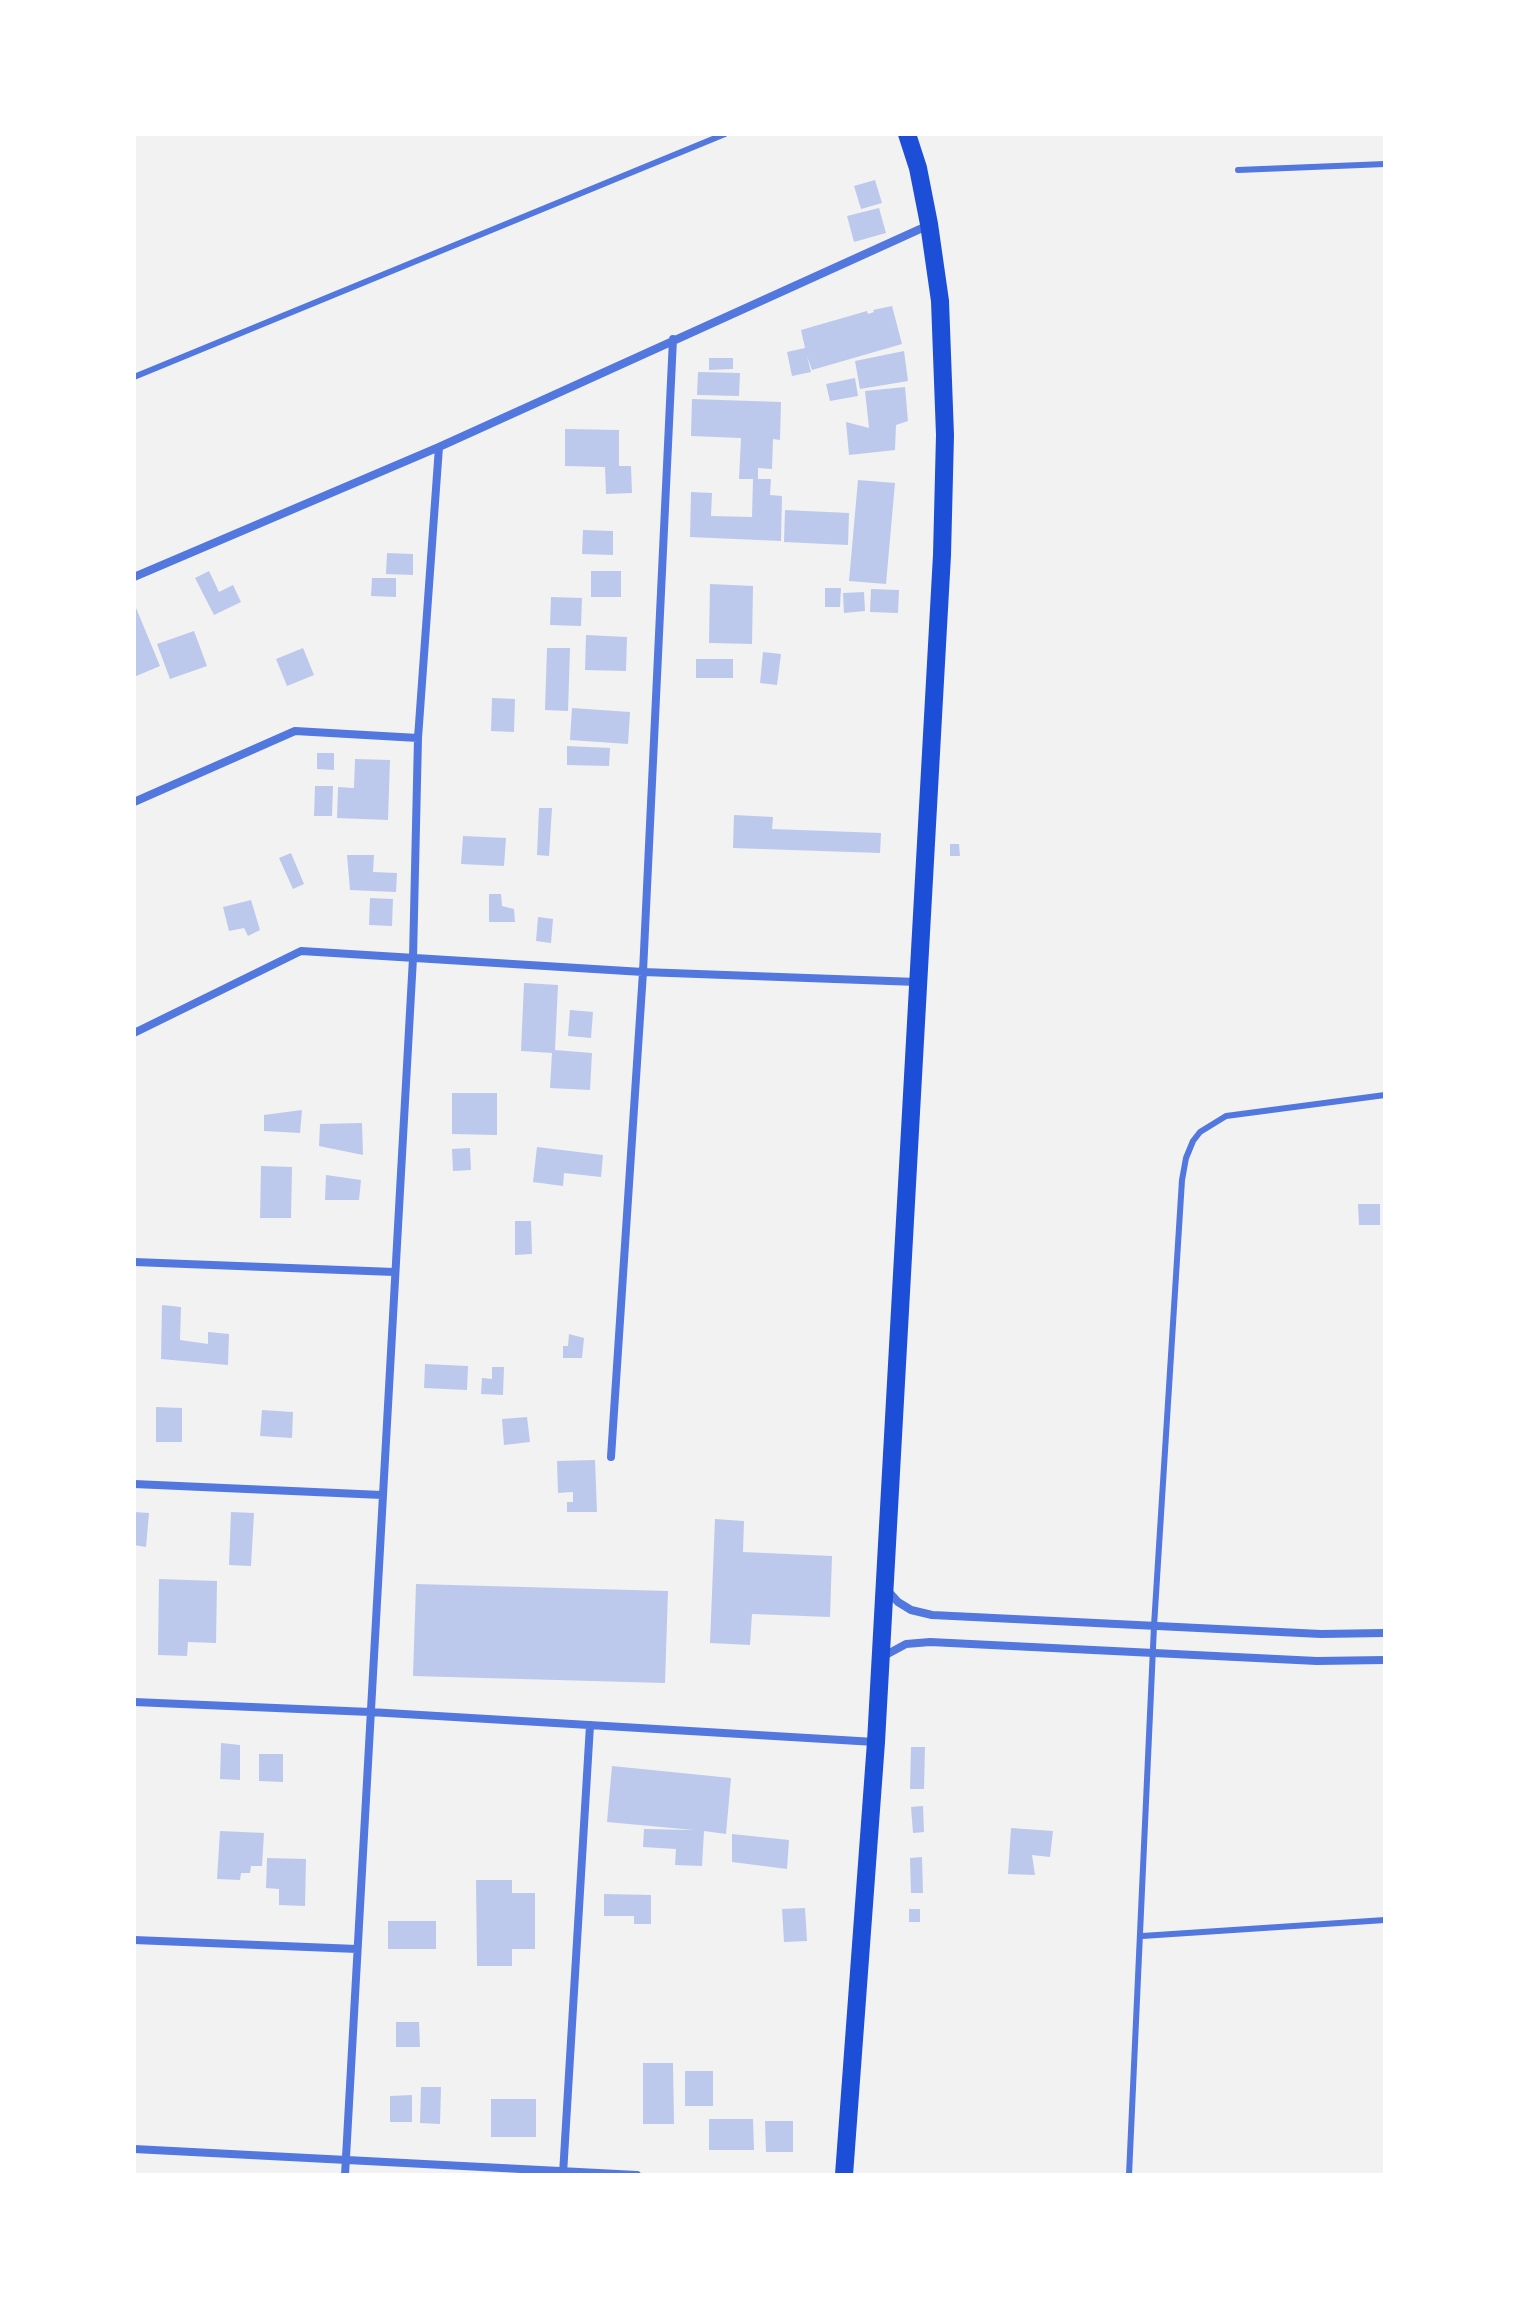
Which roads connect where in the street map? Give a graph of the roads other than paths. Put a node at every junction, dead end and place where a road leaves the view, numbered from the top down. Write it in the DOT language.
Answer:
graph roads {
  1 [pos="725,134"];
  2 [pos="907,134"];
  3 [pos="1385,164"];
  4 [pos="1238,170"];
  5 [pos="929,224"];
  6 [pos="673,339"];
  7 [pos="134,377"];
  8 [pos="439,447"];
  9 [pos="134,577"];
  10 [pos="418,738"];
  11 [pos="134,802"];
  12 [pos="413,958"];
  13 [pos="643,972"];
  14 [pos="918,982"];
  15 [pos="134,1033"];
  16 [pos="1385,1095"];
  17 [pos="134,1262"];
  18 [pos="394,1272"];
  19 [pos="611,1457"];
  20 [pos="134,1484"];
  21 [pos="382,1495"];
  22 [pos="885,1588"];
  23 [pos="1154,1626"];
  24 [pos="1385,1633"];
  25 [pos="1153,1653"];
  26 [pos="881,1657"];
  27 [pos="1385,1660"];
  28 [pos="134,1702"];
  29 [pos="370,1712"];
  30 [pos="590,1725"];
  31 [pos="876,1742"];
  32 [pos="1385,1920"];
  33 [pos="1142,1936"];
  34 [pos="134,1940"];
  35 [pos="357,1949"];
  36 [pos="134,2149"];
  37 [pos="346,2159"];
  38 [pos="563,2173"];
  39 [pos="345,2175"];
  40 [pos="637,2175"];
  41 [pos="844,2175"];
  42 [pos="1129,2175"];
  1 -- 7 [label="lane"];
  2 -- 5 [label="main road"];
  3 -- 4 [label="lane"];
  5 -- 6 [label="street"];
  5 -- 14 [label="main road"];
  6 -- 8 [label="street"];
  6 -- 13 [label="street"];
  8 -- 9 [label="street"];
  8 -- 10 [label="street"];
  10 -- 11 [label="street"];
  10 -- 12 [label="street"];
  12 -- 13 [label="street"];
  12 -- 15 [label="street"];
  12 -- 18 [label="street"];
  13 -- 14 [label="street"];
  13 -- 19 [label="street"];
  14 -- 22 [label="main road"];
  16 -- 23 [label="lane"];
  17 -- 18 [label="street"];
  18 -- 21 [label="street"];
  20 -- 21 [label="street"];
  21 -- 29 [label="street"];
  22 -- 23 [label="street"];
  22 -- 26 [label="main road"];
  23 -- 24 [label="street"];
  23 -- 25 [label="lane"];
  25 -- 26 [label="street"];
  25 -- 27 [label="street"];
  25 -- 33 [label="lane"];
  26 -- 31 [label="main road"];
  28 -- 29 [label="street"];
  29 -- 30 [label="street"];
  29 -- 35 [label="street"];
  30 -- 31 [label="street"];
  30 -- 38 [label="street"];
  31 -- 41 [label="main road"];
  32 -- 33 [label="lane"];
  33 -- 42 [label="lane"];
  34 -- 35 [label="street"];
  35 -- 37 [label="street"];
  36 -- 37 [label="street"];
  37 -- 38 [label="street"];
  37 -- 39 [label="street"];
  38 -- 40 [label="street"];
}
